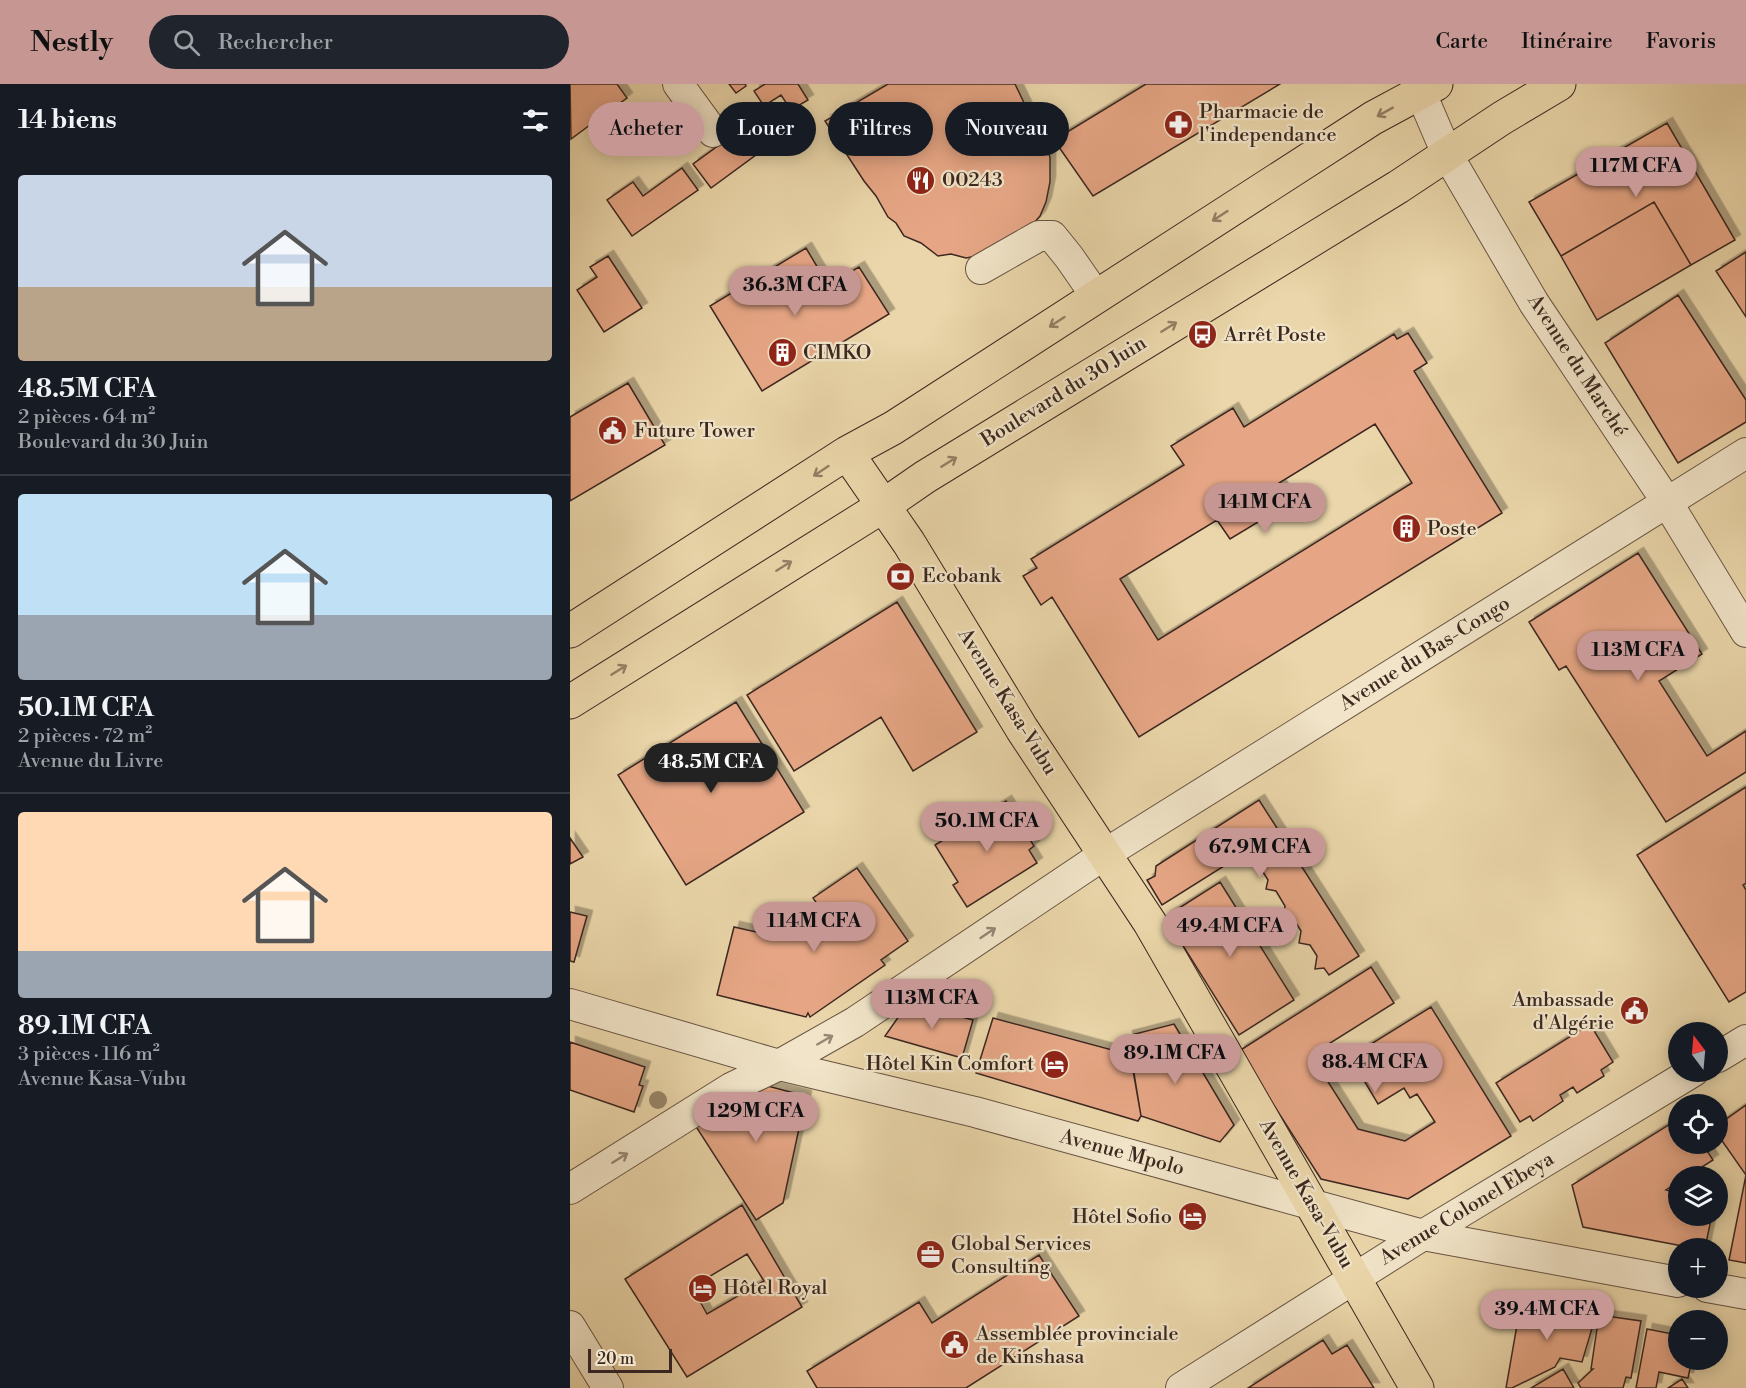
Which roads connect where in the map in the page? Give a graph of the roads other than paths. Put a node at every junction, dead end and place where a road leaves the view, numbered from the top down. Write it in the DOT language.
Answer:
graph roads {
  1 [pos="678,84"];
  2 [pos="1559,84"];
  3 [pos="1424,87"];
  4 [pos="713,132"];
  5 [pos="1447,154"];
  6 [pos="981,269"];
  7 [pos="1096,296"];
  8 [pos="847,453"];
  9 [pos="1746,453"];
  10 [pos="1667,502"];
  11 [pos="883,506"];
  12 [pos="570,631"];
  13 [pos="1746,632"];
  14 [pos="570,702"];
  15 [pos="1105,854"];
  16 [pos="570,1004"];
  17 [pos="1746,1040"];
  18 [pos="1728,1051"];
  19 [pos="779,1065"];
  20 [pos="1676,1082"];
  21 [pos="570,1189"];
  22 [pos="1312,1206"];
  23 [pos="1423,1235"];
  24 [pos="1354,1279"];
  25 [pos="1668,1280"];
  26 [pos="1728,1291"];
  27 [pos="1746,1294"];
  28 [pos="570,1326"];
  29 [pos="608,1388"];
  30 [pos="1181,1388"];
  31 [pos="1417,1388"];
  1 -- 4 [label="street"];
  2 -- 5 [label="main road, Boulevard du 30 Juin"];
  3 -- 5 [label="street, Avenue du Marché"];
  3 -- 7 [label="main road, one-way"];
  5 -- 10 [label="street, Avenue du Marché"];
  11 -- 5 [label="main road, Boulevard du 30 Juin, one-way"];
  6 -- 7 [label="street"];
  7 -- 8 [label="main road, one-way"];
  8 -- 11 [label="main road, Avenue Kasa-Vubu"];
  8 -- 12 [label="main road, one-way"];
  9 -- 10 [label="street, Avenue du Bas-Congo"];
  10 -- 13 [label="street, Avenue du Marché"];
  10 -- 15 [label="street, Avenue du Bas-Congo"];
  14 -- 11 [label="main road, Boulevard du 30 Juin, one-way"];
  11 -- 15 [label="main road, Avenue Kasa-Vubu"];
  19 -- 15 [label="street, Avenue du Bas-Congo, one-way"];
  15 -- 22 [label="main road, Avenue Kasa-Vubu"];
  16 -- 19 [label="street, Avenue Mpolo"];
  17 -- 18 [label="street"];
  21 -- 19 [label="street, Avenue du Bas-Congo, one-way"];
  19 -- 22 [label="street, Avenue Mpolo"];
  20 -- 23 [label="street, Avenue Colonel Ebeya"];
  22 -- 23 [label="street, Avenue Mpolo"];
  22 -- 24 [label="main road, Avenue Kasa-Vubu"];
  23 -- 24 [label="street, Avenue Colonel Ebeya"];
  23 -- 25 [label="street, Avenue Mpolo"];
  24 -- 30 [label="street, Avenue Colonel Ebeya"];
  24 -- 31 [label="main road, Avenue Kasa-Vubu"];
  26 -- 27 [label="street"];
  28 -- 29 [label="street"];
}
